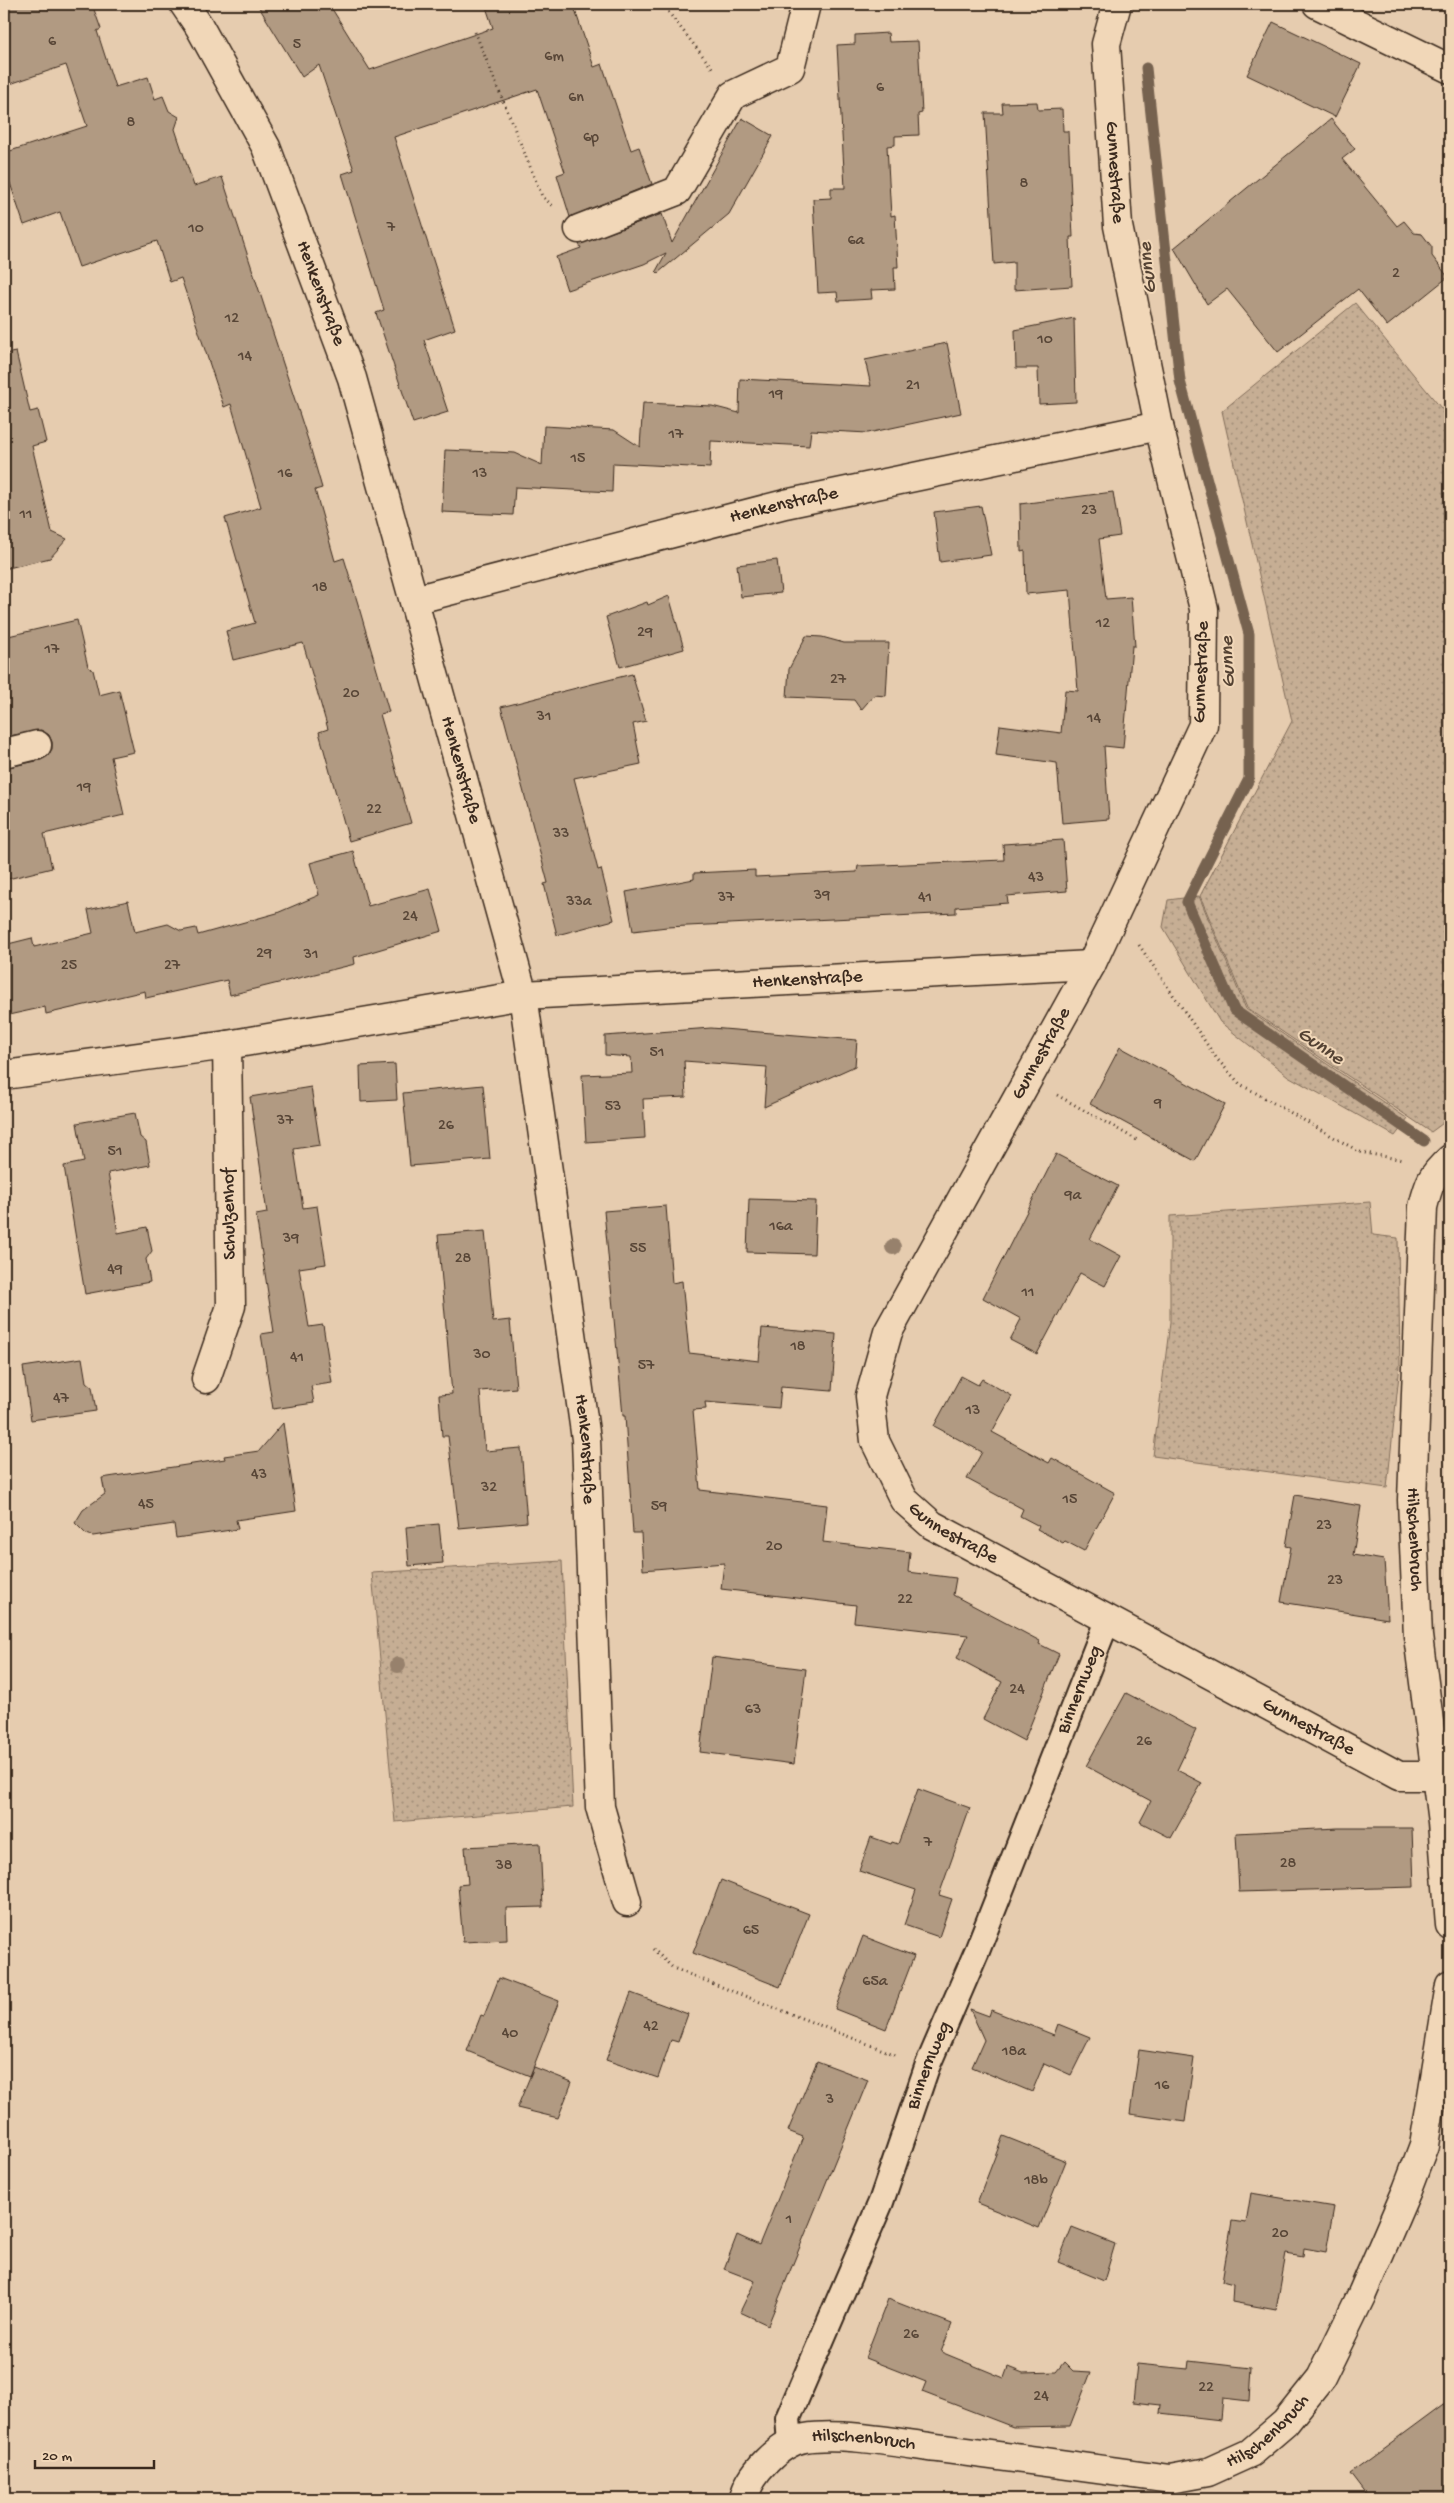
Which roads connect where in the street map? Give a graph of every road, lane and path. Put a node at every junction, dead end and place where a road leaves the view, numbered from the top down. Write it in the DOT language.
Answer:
graph roads {
  1 [pos="184,4"];
  2 [pos="662,4"];
  3 [pos="806,4"];
  4 [pos="1117,4"];
  5 [pos="1317,4"];
  6 [pos="475,32"];
  7 [pos="1450,69"];
  8 [pos="733,95"];
  9 [pos="579,229"];
  10 [pos="1158,426"];
  11 [pos="414,600"];
  12 [pos="37,745"];
  13 [pos="4,753"];
  14 [pos="1110,925"];
  15 [pos="1091,965"];
  16 [pos="523,996"];
  17 [pos="228,1045"];
  18 [pos="4,1075"];
  19 [pos="1028,1079"];
  20 [pos="1137,1140"];
  21 [pos="1442,1166"];
  22 [pos="206,1379"];
  23 [pos="1107,1621"];
  24 [pos="1436,1776"];
  25 [pos="627,1902"];
  26 [pos="1450,1925"];
  27 [pos="653,1949"];
  28 [pos="1450,1985"];
  29 [pos="927,2067"];
  30 [pos="790,2443"];
  31 [pos="744,2499"];
  1 -- 11 [label="street, Henkenstraße"];
  2 -- 8 [label="path"];
  3 -- 8 [label="street"];
  4 -- 10 [label="street, Gunnestraße"];
  5 -- 7 [label="street"];
  6 -- 9 [label="path"];
  8 -- 9 [label="street"];
  10 -- 11 [label="street, Henkenstraße"];
  10 -- 14 [label="street, Gunnestraße"];
  11 -- 16 [label="street, Henkenstraße"];
  12 -- 13 [label="street"];
  14 -- 15 [label="street, Gunnestraße"];
  14 -- 21 [label="path"];
  15 -- 16 [label="street, Henkenstraße"];
  15 -- 19 [label="street, Gunnestraße"];
  16 -- 17 [label="street"];
  16 -- 25 [label="street, Henkenstraße"];
  17 -- 18 [label="street"];
  17 -- 22 [label="street, Schulzenhof"];
  19 -- 20 [label="path"];
  19 -- 23 [label="street, Gunnestraße"];
  21 -- 24 [label="street, Hilschenbruch"];
  23 -- 24 [label="street, Gunnestraße"];
  23 -- 29 [label="lane, Binnernweg"];
  24 -- 26 [label="street, Hilschenbruch"];
  27 -- 29 [label="path"];
  28 -- 30 [label="street, Hilschenbruch"];
  29 -- 30 [label="lane, Binnernweg"];
  30 -- 31 [label="street"];
}
